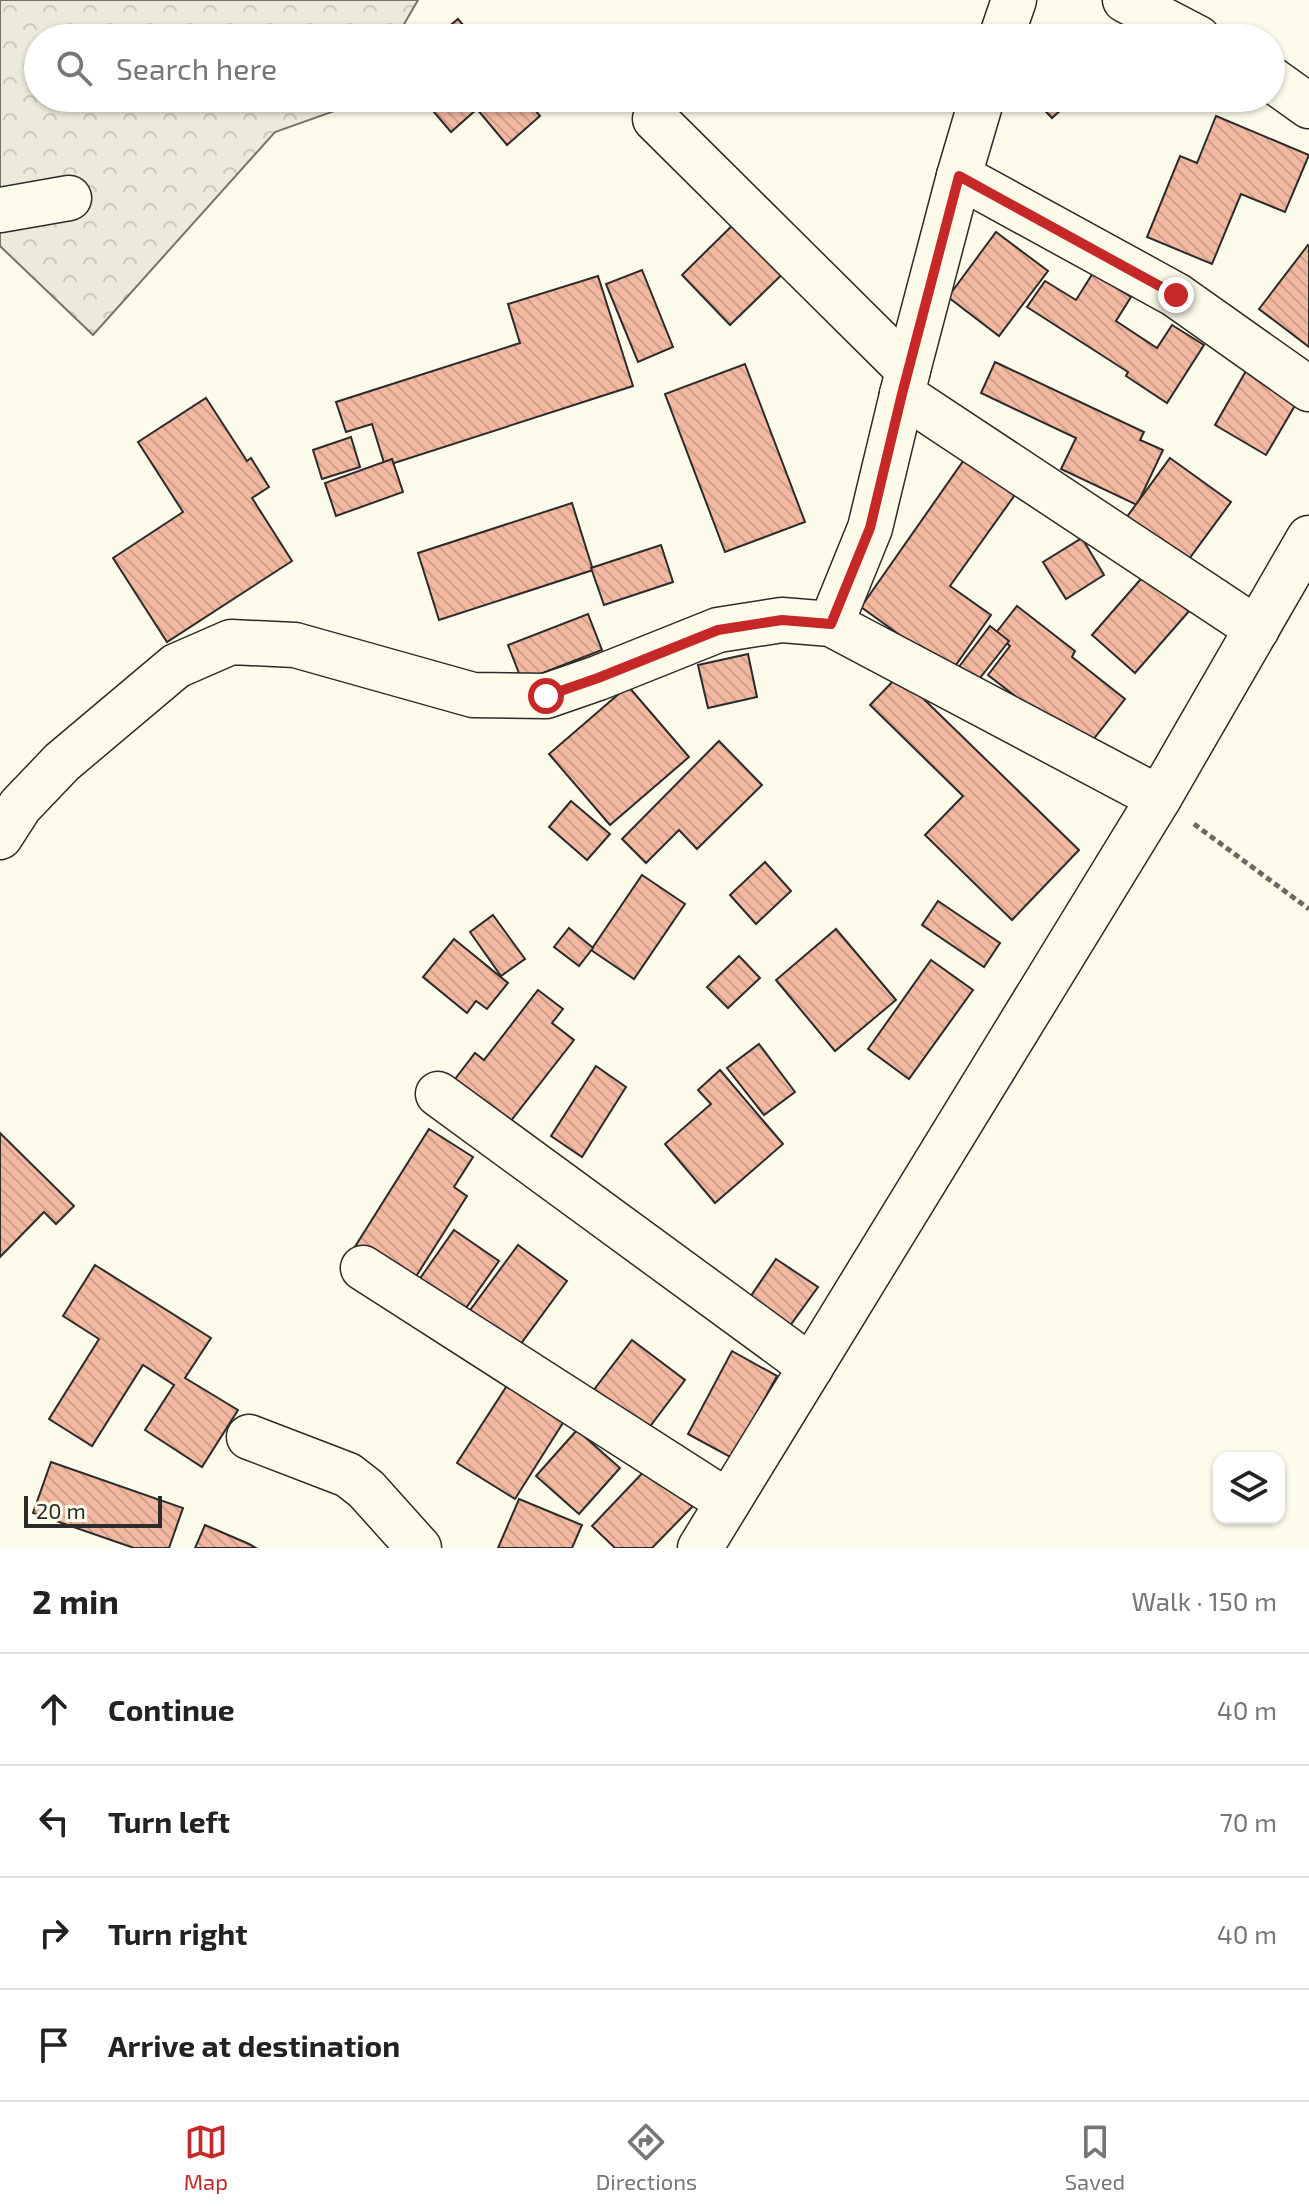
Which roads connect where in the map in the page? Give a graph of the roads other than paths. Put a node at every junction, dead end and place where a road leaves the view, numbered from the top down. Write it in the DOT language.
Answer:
graph roads {
  1 [pos="1014,0"];
  2 [pos="1125,0"];
  3 [pos="1006,24"];
  4 [pos="1171,24"];
  5 [pos="1285,89"];
  6 [pos="1309,106"];
  7 [pos="978,112"];
  8 [pos="655,119"];
  9 [pos="959,176"];
  10 [pos="69,198"];
  11 [pos="0,210"];
  12 [pos="905,382"];
  13 [pos="1309,389"];
  14 [pos="1309,538"];
  15 [pos="831,624"];
  16 [pos="1257,629"];
  17 [pos="1159,798"];
  18 [pos="0,837"];
  19 [pos="438,1094"];
  20 [pos="363,1268"];
  21 [pos="811,1367"];
  22 [pos="249,1437"];
  23 [pos="728,1502"];
  24 [pos="419,1548"];
  25 [pos="700,1548"];
  1 -- 3 [label="street"];
  2 -- 4 [label="street"];
  5 -- 6 [label="street"];
  7 -- 9 [label="street"];
  8 -- 12 [label="street"];
  9 -- 12 [label="street"];
  9 -- 13 [label="street"];
  10 -- 11 [label="street"];
  12 -- 15 [label="street"];
  12 -- 16 [label="street"];
  14 -- 16 [label="street"];
  15 -- 17 [label="street"];
  15 -- 18 [label="street"];
  16 -- 17 [label="street"];
  17 -- 21 [label="street"];
  19 -- 21 [label="street"];
  20 -- 23 [label="street"];
  21 -- 23 [label="street"];
  22 -- 24 [label="street"];
  23 -- 25 [label="street"];
}
